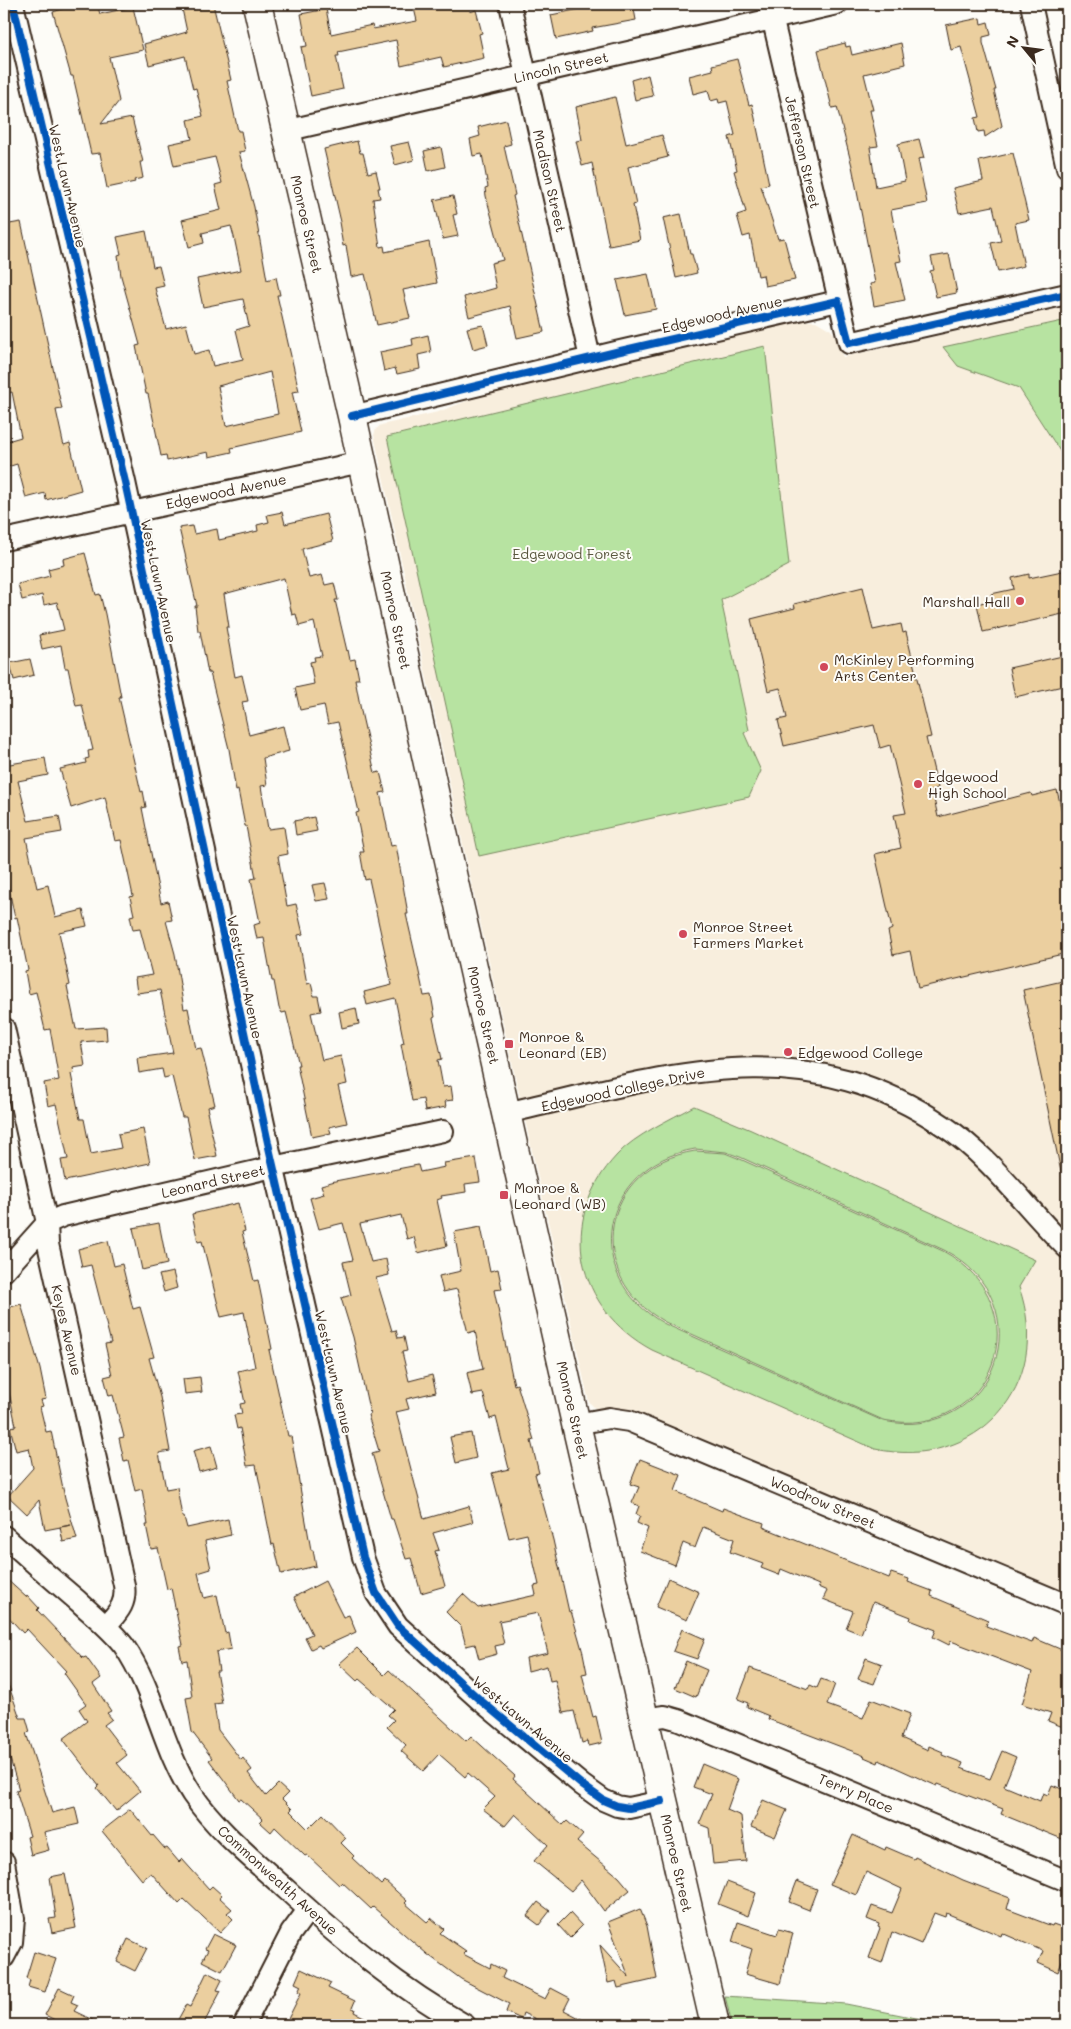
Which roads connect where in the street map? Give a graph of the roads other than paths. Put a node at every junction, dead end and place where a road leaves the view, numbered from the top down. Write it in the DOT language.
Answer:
graph roads {
  1 [pos="13,4"];
  2 [pos="257,4"];
  3 [pos="510,4"];
  4 [pos="837,4"];
  5 [pos="1031,4"];
  6 [pos="770,11"];
  7 [pos="526,75"];
  8 [pos="286,131"];
  9 [pos="1067,168"];
  10 [pos="1067,294"];
  11 [pos="838,301"];
  12 [pos="590,358"];
  13 [pos="352,416"];
  14 [pos="361,462"];
  15 [pos="131,511"];
  16 [pos="4,540"];
  17 [pos="4,1028"];
  18 [pos="506,1113"];
  19 [pos="443,1131"];
  20 [pos="273,1167"];
  21 [pos="47,1223"];
  22 [pos="1067,1248"];
  23 [pos="4,1271"];
  24 [pos="576,1424"];
  25 [pos="4,1536"];
  26 [pos="1067,1605"];
  27 [pos="106,1626"];
  28 [pos="643,1719"];
  29 [pos="662,1801"];
  30 [pos="4,1862"];
  31 [pos="1067,1882"];
  32 [pos="308,1910"];
  33 [pos="4,1957"];
  34 [pos="244,2025"];
  35 [pos="465,2025"];
  36 [pos="715,2025"];
  1 -- 15 [label="street, West Lawn Avenue"];
  2 -- 8 [label="main road, Monroe Street"];
  3 -- 7 [label="street, Madison Street"];
  4 -- 6 [label="street, Lincoln Street"];
  5 -- 9 [label="street"];
  6 -- 7 [label="street, Lincoln Street"];
  6 -- 11 [label="street, Jefferson Street"];
  7 -- 8 [label="street, Lincoln Street"];
  7 -- 12 [label="street, Madison Street"];
  8 -- 13 [label="main road, Monroe Street"];
  10 -- 11 [label="street"];
  11 -- 12 [label="street, Edgewood Avenue"];
  12 -- 13 [label="street, Edgewood Avenue"];
  13 -- 14 [label="main road, Monroe Street"];
  14 -- 15 [label="street, Edgewood Avenue"];
  14 -- 18 [label="main road, Monroe Street"];
  15 -- 16 [label="street, Edgewood Avenue"];
  15 -- 20 [label="street, West Lawn Avenue"];
  17 -- 21 [label="street, Keyes Avenue"];
  18 -- 22 [label="street, Edgewood College Drive"];
  18 -- 24 [label="main road, Monroe Street"];
  19 -- 20 [label="street, Leonard Street"];
  20 -- 21 [label="street, Leonard Street"];
  20 -- 29 [label="street, West Lawn Avenue"];
  21 -- 23 [label="street, Leonard Street"];
  21 -- 27 [label="street, Keyes Avenue"];
  24 -- 26 [label="street, Woodrow Street"];
  24 -- 28 [label="main road, Monroe Street"];
  25 -- 27 [label="street, Commonwealth Avenue"];
  27 -- 32 [label="street, Commonwealth Avenue"];
  28 -- 29 [label="main road, Monroe Street"];
  28 -- 31 [label="street, Terry Place"];
  29 -- 36 [label="main road, Monroe Street"];
  30 -- 33 [label="street"];
  32 -- 34 [label="street"];
  32 -- 35 [label="street, Commonwealth Avenue"];
}
